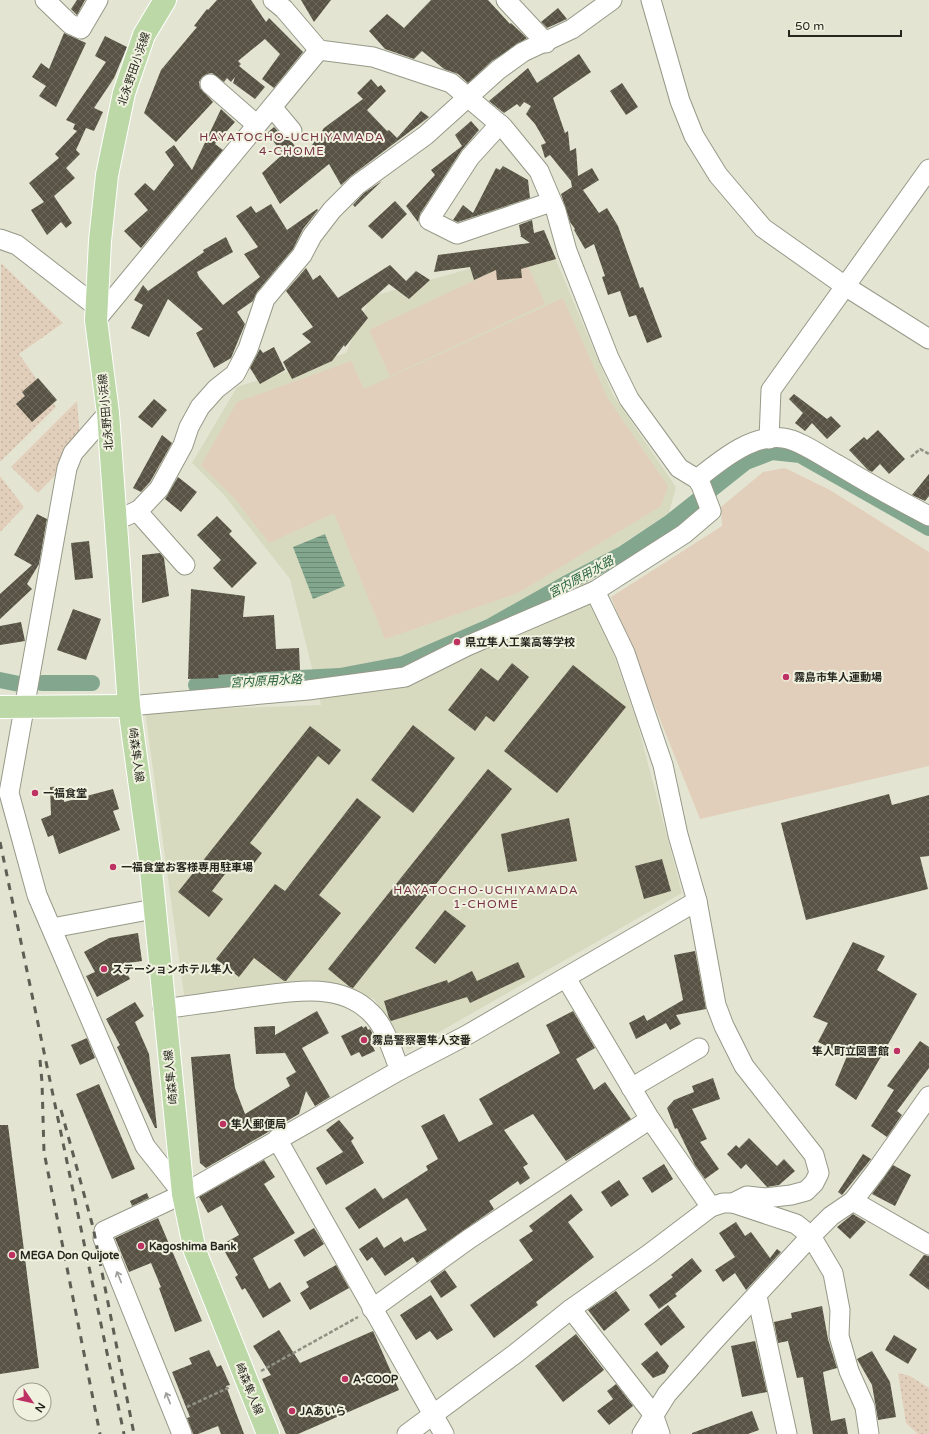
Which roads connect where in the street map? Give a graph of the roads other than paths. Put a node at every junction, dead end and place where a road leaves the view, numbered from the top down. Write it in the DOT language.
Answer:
graph roads {
  1 [pos="45,0"];
  2 [pos="98,0"];
  3 [pos="165,0"];
  4 [pos="273,0"];
  5 [pos="506,0"];
  6 [pos="612,0"];
  7 [pos="651,0"];
  8 [pos="546,43"];
  9 [pos="319,50"];
  10 [pos="210,84"];
  11 [pos="468,96"];
  12 [pos="272,107"];
  13 [pos="500,124"];
  14 [pos="257,125"];
  15 [pos="292,132"];
  16 [pos="929,169"];
  17 [pos="552,202"];
  18 [pos="0,239"];
  19 [pos="844,286"];
  20 [pos="97,314"];
  21 [pos="929,339"];
  22 [pos="108,413"];
  23 [pos="769,439"];
  24 [pos="697,479"];
  25 [pos="137,511"];
  26 [pos="929,516"];
  27 [pos="115,521"];
  28 [pos="185,565"];
  29 [pos="595,591"];
  30 [pos="24,705"];
  31 [pos="129,706"];
  32 [pos="0,707"];
  33 [pos="698,901"];
  34 [pos="154,909"];
  35 [pos="52,928"];
  36 [pos="566,978"];
  37 [pos="163,1009"];
  38 [pos="699,1048"];
  39 [pos="400,1070"];
  40 [pos="631,1088"];
  41 [pos="929,1096"];
  42 [pos="650,1119"];
  43 [pos="276,1139"];
  44 [pos="183,1194"];
  45 [pos="853,1201"];
  46 [pos="733,1202"];
  47 [pos="711,1207"];
  48 [pos="811,1236"];
  49 [pos="929,1245"];
  50 [pos="757,1296"];
  51 [pos="571,1308"];
  52 [pos="372,1309"];
  53 [pos="653,1414"];
  54 [pos="433,1415"];
  55 [pos="182,1434"];
  56 [pos="268,1434"];
  57 [pos="407,1434"];
  58 [pos="444,1434"];
  59 [pos="642,1434"];
  60 [pos="660,1434"];
  61 [pos="787,1434"];
  62 [pos="869,1434"];
  1 -- 2 [label="street"];
  3 -- 20 [label="main road, 北永野田小浜線"];
  4 -- 9 [label="street"];
  5 -- 8 [label="street"];
  6 -- 8 [label="street"];
  7 -- 19 [label="street"];
  8 -- 11 [label="street"];
  9 -- 11 [label="street"];
  9 -- 12 [label="street"];
  10 -- 14 [label="street"];
  11 -- 13 [label="street"];
  11 -- 25 [label="street"];
  12 -- 14 [label="street"];
  12 -- 15 [label="street"];
  13 -- 17 [label="street"];
  13 -- 17 [label="street"];
  14 -- 20 [label="street"];
  16 -- 19 [label="street"];
  17 -- 24 [label="street"];
  18 -- 20 [label="street"];
  19 -- 21 [label="street"];
  19 -- 23 [label="street"];
  20 -- 22 [label="main road, 北永野田小浜線"];
  22 -- 27 [label="main road, 北永野田小浜線"];
  22 -- 30 [label="street"];
  23 -- 24 [label="street"];
  23 -- 26 [label="street"];
  24 -- 29 [label="street"];
  25 -- 27 [label="street"];
  25 -- 28 [label="street"];
  27 -- 31 [label="main road, 北永野田小浜線"];
  29 -- 31 [label="street"];
  29 -- 33 [label="street"];
  30 -- 31 [label="main road"];
  30 -- 32 [label="main road"];
  30 -- 35 [label="street"];
  31 -- 34 [label="main road, 崎森隼人線"];
  33 -- 36 [label="street"];
  33 -- 46 [label="street"];
  34 -- 35 [label="street"];
  34 -- 37 [label="main road, 崎森隼人線"];
  35 -- 44 [label="street"];
  36 -- 39 [label="street"];
  36 -- 40 [label="street"];
  37 -- 39 [label="street"];
  37 -- 44 [label="main road, 崎森隼人線"];
  38 -- 40 [label="street"];
  39 -- 43 [label="street"];
  40 -- 42 [label="street"];
  41 -- 45 [label="street"];
  42 -- 47 [label="street"];
  42 -- 52 [label="street"];
  43 -- 44 [label="street"];
  43 -- 52 [label="street"];
  55 -- 44 [label="street, one-way"];
  44 -- 56 [label="main road, 崎森隼人線"];
  45 -- 48 [label="street"];
  45 -- 49 [label="street"];
  46 -- 47 [label="street"];
  46 -- 48 [label="street"];
  47 -- 51 [label="street"];
  48 -- 50 [label="street"];
  48 -- 62 [label="street"];
  50 -- 53 [label="street"];
  50 -- 61 [label="street"];
  51 -- 53 [label="street"];
  51 -- 54 [label="street"];
  52 -- 54 [label="street"];
  53 -- 59 [label="street"];
  53 -- 60 [label="street"];
  54 -- 57 [label="street"];
  54 -- 58 [label="street"];
}
